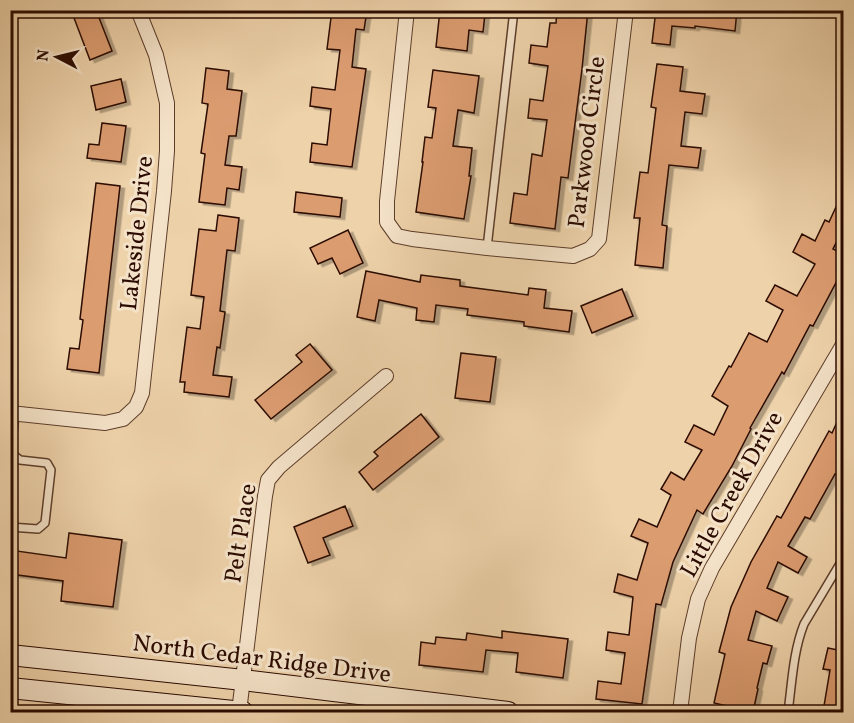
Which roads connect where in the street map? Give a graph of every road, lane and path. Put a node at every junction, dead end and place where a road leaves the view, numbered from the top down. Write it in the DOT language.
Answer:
graph roads {
  1 [pos="138,10"];
  2 [pos="407,10"];
  3 [pos="514,10"];
  4 [pos="626,10"];
  5 [pos="487,248"];
  6 [pos="843,343"];
  7 [pos="386,376"];
  8 [pos="13,413"];
  9 [pos="11,453"];
  10 [pos="10,458"];
  11 [pos="10,527"];
  12 [pos="843,557"];
  13 [pos="10,655"];
  14 [pos="243,680"];
  15 [pos="10,688"];
  16 [pos="89,705"];
  17 [pos="204,710"];
  18 [pos="241,712"];
  19 [pos="508,712"];
  20 [pos="680,712"];
  21 [pos="788,712"];
  1 -- 8 [label="street, Lakeside Drive"];
  2 -- 5 [label="street, Parkwood Circle"];
  3 -- 5 [label="lane"];
  4 -- 5 [label="street, Parkwood Circle"];
  6 -- 20 [label="street, Little Creek Drive"];
  7 -- 14 [label="street, Pelt Place"];
  8 -- 9 [label="lane"];
  9 -- 10 [label="lane"];
  9 -- 11 [label="lane"];
  12 -- 21 [label="lane"];
  13 -- 14 [label="main road, North Cedar Ridge Drive"];
  14 -- 18 [label="street, Pelt Place"];
  14 -- 19 [label="main road, North Cedar Ridge Drive"];
  15 -- 16 [label="main road"];
  16 -- 17 [label="main road"];
  17 -- 18 [label="main road"];
}
